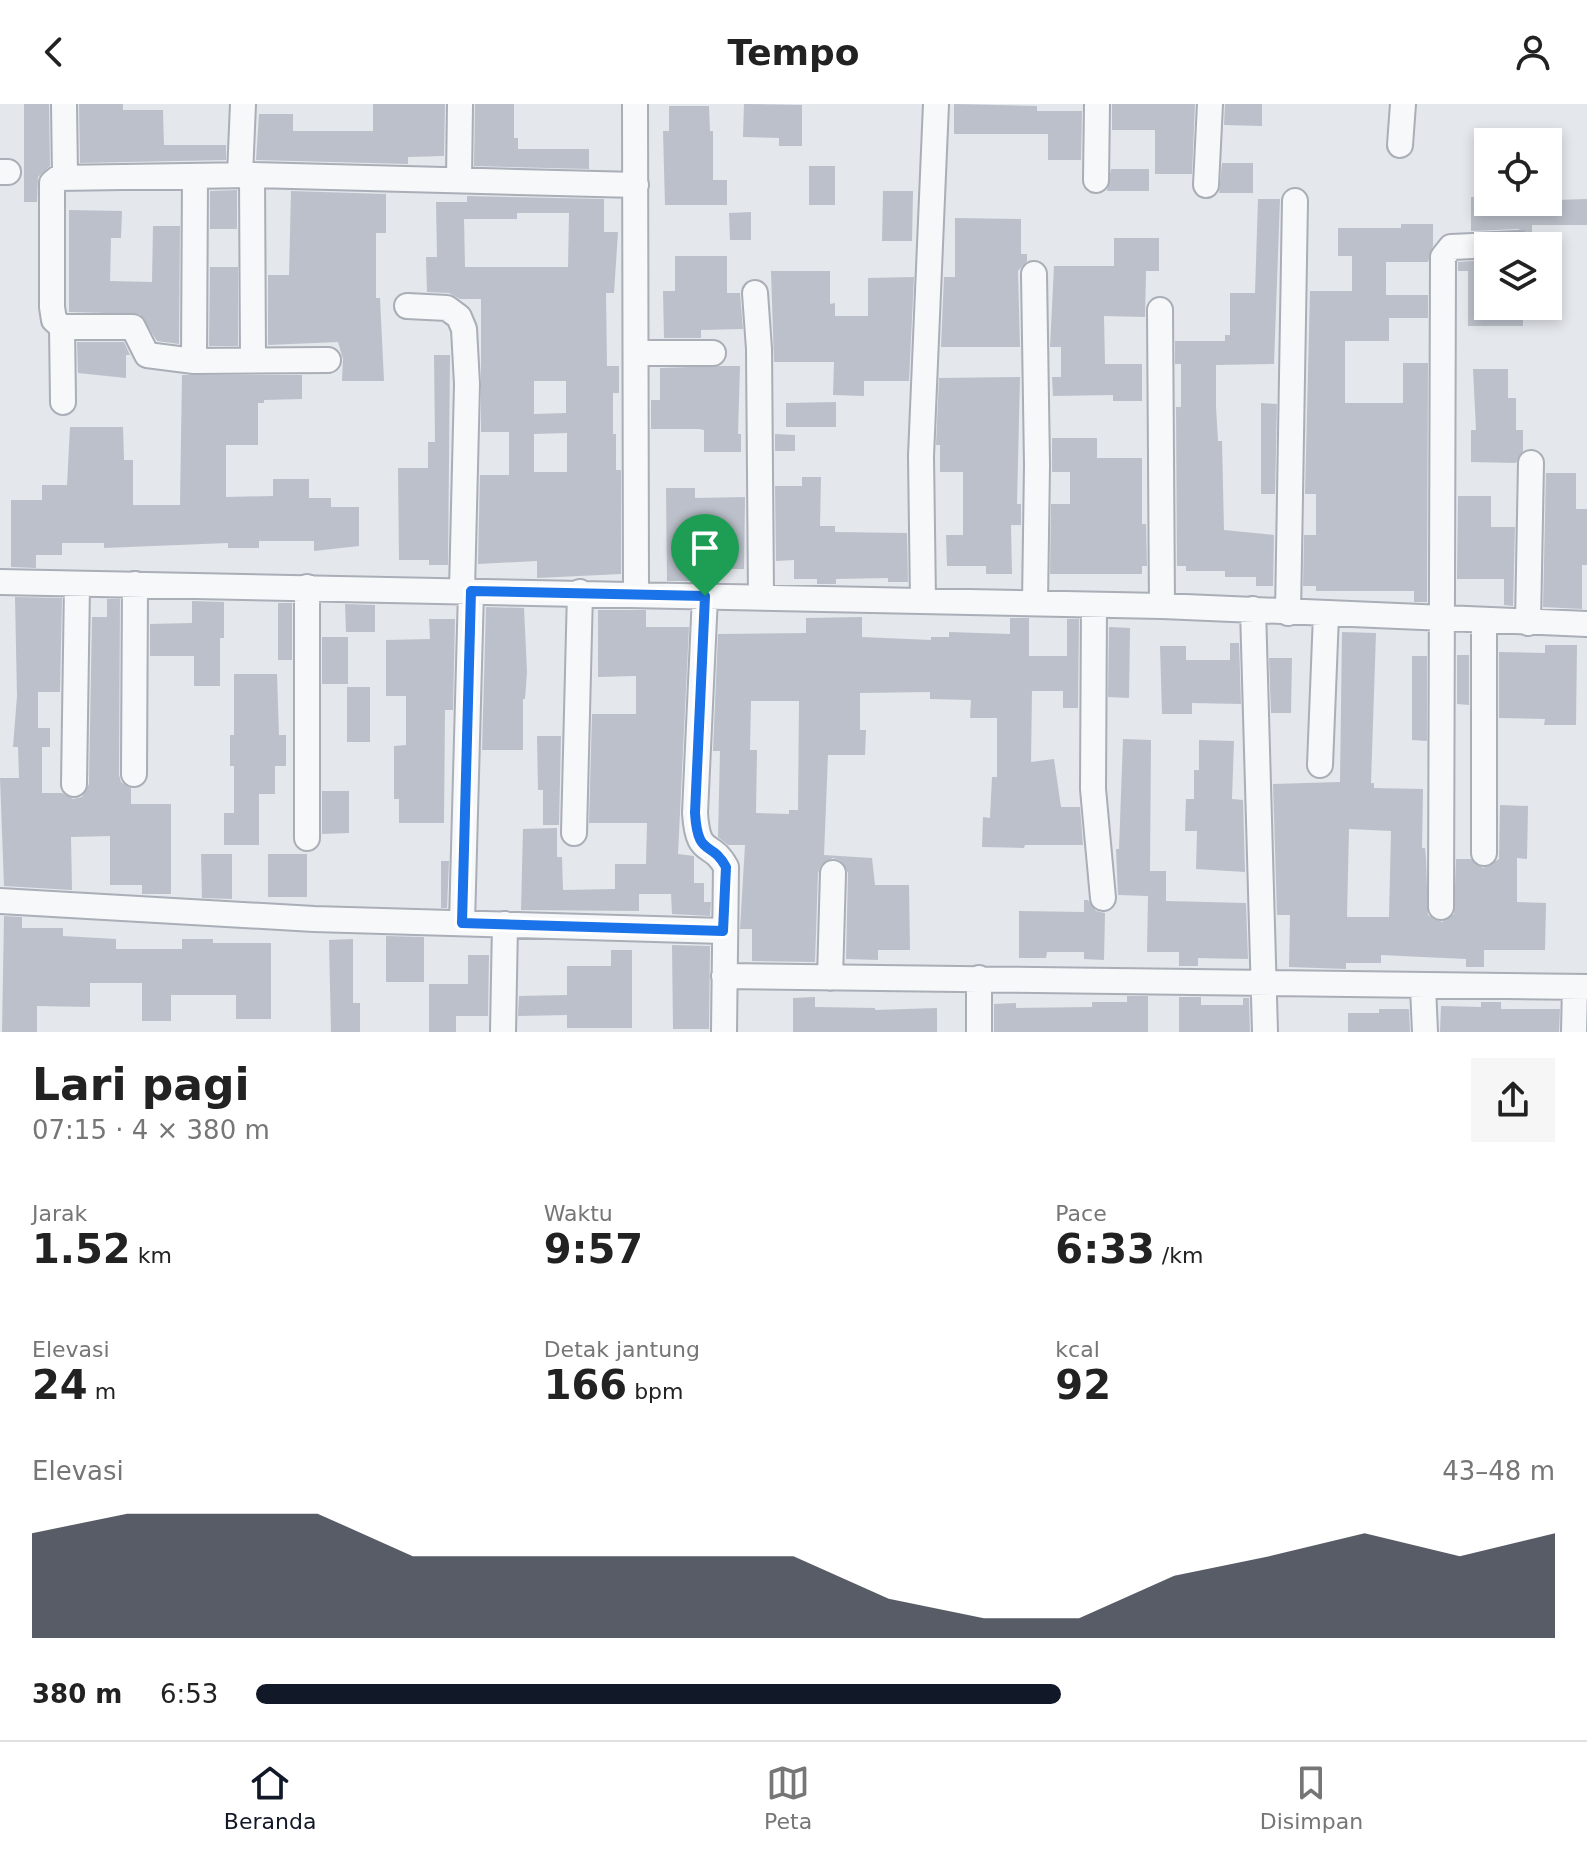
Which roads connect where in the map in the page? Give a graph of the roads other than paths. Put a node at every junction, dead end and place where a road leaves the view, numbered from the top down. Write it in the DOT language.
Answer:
graph roads {
  1 [pos="64,104"];
  2 [pos="243,104"];
  3 [pos="460,104"];
  4 [pos="635,104"];
  5 [pos="936,104"];
  6 [pos="1097,104"];
  7 [pos="1210,104"];
  8 [pos="1403,104"];
  9 [pos="1400,145"];
  10 [pos="246,175"];
  11 [pos="65,176"];
  12 [pos="195,177"];
  13 [pos="459,179"];
  14 [pos="1096,180"];
  15 [pos="636,185"];
  16 [pos="1206,185"];
  17 [pos="1295,201"];
  18 [pos="1474,246"];
  19 [pos="1034,274"];
  20 [pos="755,293"];
  21 [pos="407,306"];
  22 [pos="1160,310"];
  23 [pos="62,327"];
  24 [pos="636,353"];
  25 [pos="713,353"];
  26 [pos="253,360"];
  27 [pos="328,360"];
  28 [pos="194,361"];
  29 [pos="63,402"];
  30 [pos="1531,463"];
  31 [pos="0,582"];
  32 [pos="135,584"];
  33 [pos="77,585"];
  34 [pos="307,587"];
  35 [pos="466,591"];
  36 [pos="580,592"];
  37 [pos="636,594"];
  38 [pos="705,596"];
  39 [pos="761,596"];
  40 [pos="923,601"];
  41 [pos="1035,603"];
  42 [pos="1094,605"];
  43 [pos="1162,606"];
  44 [pos="1253,609"];
  45 [pos="1288,613"];
  46 [pos="1326,615"];
  47 [pos="1443,621"];
  48 [pos="1484,622"];
  49 [pos="1528,623"];
  50 [pos="1587,624"];
  51 [pos="1320,765"];
  52 [pos="134,774"];
  53 [pos="74,784"];
  54 [pos="574,833"];
  55 [pos="307,838"];
  56 [pos="1484,853"];
  57 [pos="833,873"];
  58 [pos="1103,898"];
  59 [pos="0,901"];
  60 [pos="1441,907"];
  61 [pos="462,923"];
  62 [pos="505,924"];
  63 [pos="723,931"];
  64 [pos="724,976"];
  65 [pos="830,978"];
  66 [pos="979,978"];
  67 [pos="1265,985"];
  68 [pos="1423,987"];
  69 [pos="1581,987"];
  70 [pos="503,1032"];
  71 [pos="724,1032"];
  72 [pos="979,1032"];
  73 [pos="1265,1032"];
  74 [pos="1425,1032"];
  75 [pos="1574,1032"];
  1 -- 11 [label="street"];
  2 -- 10 [label="street"];
  3 -- 13 [label="street"];
  4 -- 15 [label="street"];
  5 -- 40 [label="street"];
  6 -- 14 [label="street"];
  7 -- 16 [label="street"];
  8 -- 9 [label="street"];
  10 -- 12 [label="street"];
  10 -- 13 [label="street"];
  10 -- 26 [label="street"];
  11 -- 12 [label="street"];
  11 -- 23 [label="street"];
  12 -- 28 [label="street"];
  13 -- 15 [label="street"];
  15 -- 24 [label="street"];
  17 -- 45 [label="street"];
  18 -- 47 [label="street"];
  19 -- 41 [label="street"];
  20 -- 39 [label="street"];
  21 -- 35 [label="street"];
  22 -- 43 [label="street"];
  23 -- 28 [label="street"];
  23 -- 29 [label="street"];
  24 -- 25 [label="street"];
  24 -- 37 [label="street"];
  26 -- 27 [label="street"];
  26 -- 28 [label="street"];
  30 -- 49 [label="street"];
  31 -- 33 [label="street"];
  32 -- 33 [label="street"];
  32 -- 34 [label="street"];
  32 -- 52 [label="street"];
  33 -- 53 [label="street"];
  34 -- 35 [label="street"];
  34 -- 55 [label="street"];
  35 -- 36 [label="street"];
  35 -- 61 [label="street"];
  36 -- 37 [label="street"];
  36 -- 54 [label="street"];
  37 -- 38 [label="street"];
  38 -- 39 [label="street"];
  38 -- 63 [label="street"];
  39 -- 40 [label="street"];
  40 -- 41 [label="street"];
  41 -- 42 [label="street"];
  42 -- 43 [label="street"];
  42 -- 58 [label="street"];
  43 -- 44 [label="street"];
  44 -- 45 [label="street"];
  44 -- 67 [label="street"];
  45 -- 46 [label="street"];
  46 -- 47 [label="street"];
  46 -- 51 [label="street"];
  47 -- 48 [label="street"];
  47 -- 60 [label="street"];
  48 -- 49 [label="street"];
  48 -- 56 [label="street"];
  49 -- 50 [label="street"];
  57 -- 65 [label="street"];
  59 -- 61 [label="street"];
  61 -- 62 [label="street"];
  62 -- 63 [label="street"];
  62 -- 70 [label="street"];
  63 -- 64 [label="street"];
  64 -- 65 [label="street"];
  64 -- 71 [label="street"];
  65 -- 66 [label="street"];
  66 -- 67 [label="street"];
  66 -- 72 [label="street"];
  67 -- 68 [label="street"];
  67 -- 73 [label="street"];
  68 -- 69 [label="street"];
  68 -- 74 [label="street"];
  69 -- 75 [label="street"];
}
